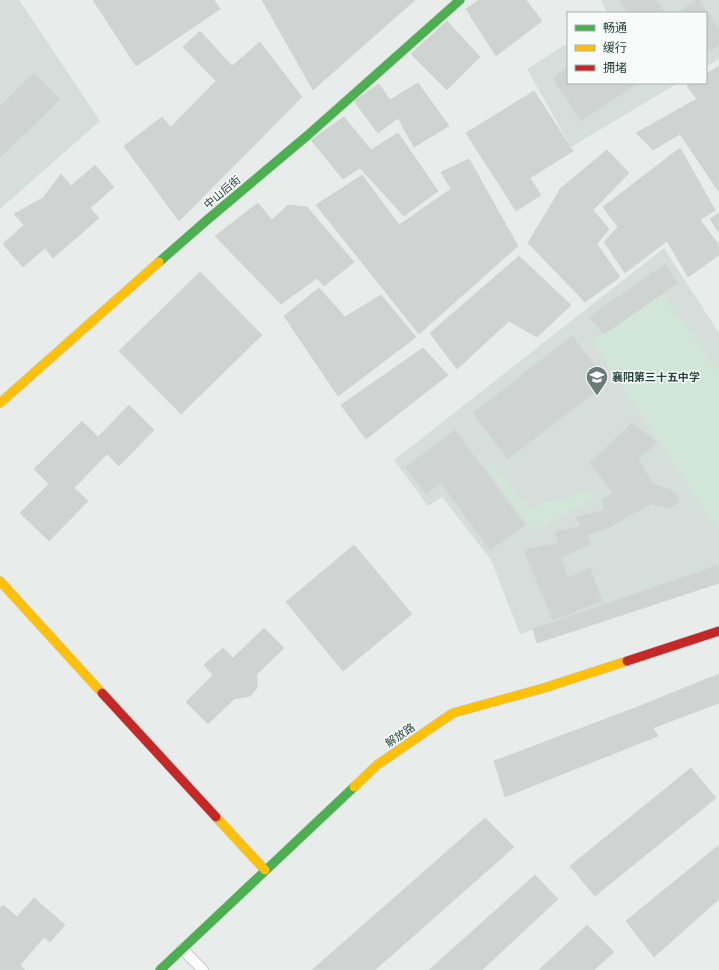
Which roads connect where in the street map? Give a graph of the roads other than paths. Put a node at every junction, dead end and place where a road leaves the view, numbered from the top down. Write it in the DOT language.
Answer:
graph roads {
  1 [pos="460,0"];
  2 [pos="0,403"];
  3 [pos="0,581"];
  4 [pos="719,631"];
  5 [pos="265,870"];
  6 [pos="182,949"];
  7 [pos="160,970"];
  8 [pos="203,970"];
  1 -- 2 [label="street, 中山后街"];
  3 -- 5 [label="street"];
  4 -- 5 [label="street, 解放路"];
  5 -- 6 [label="street, 解放路"];
  6 -- 7 [label="street, 解放路"];
  6 -- 8 [label="lane"];
}
